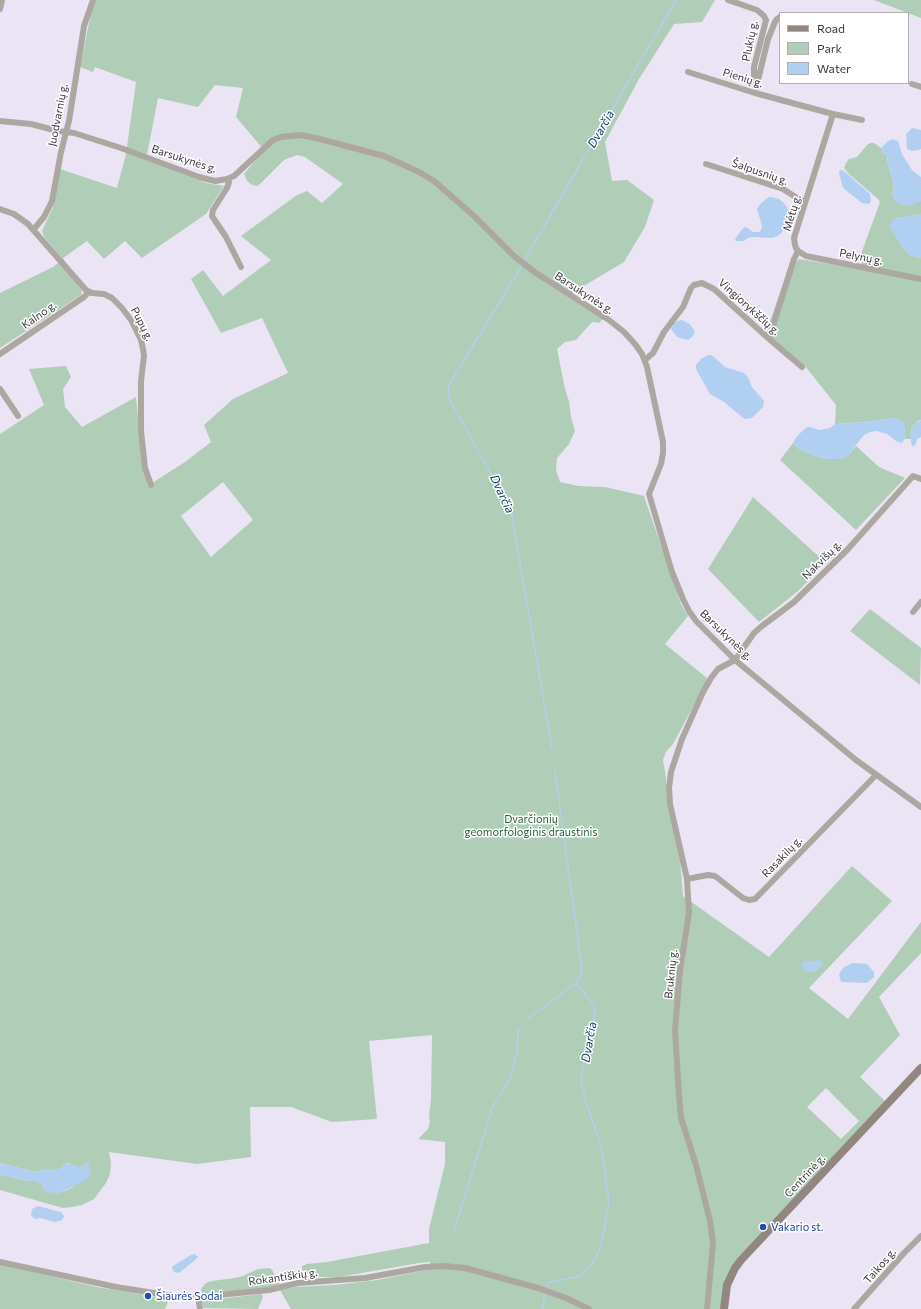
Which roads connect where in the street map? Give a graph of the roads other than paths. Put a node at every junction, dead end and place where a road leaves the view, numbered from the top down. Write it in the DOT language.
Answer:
graph roads {
  1 [pos="2,0"];
  2 [pos="93,0"];
  3 [pos="728,0"];
  4 [pos="0,9"];
  5 [pos="779,18"];
  6 [pos="688,72"];
  7 [pos="912,84"];
  8 [pos="921,87"];
  9 [pos="756,90"];
  10 [pos="833,114"];
  11 [pos="862,120"];
  12 [pos="0,121"];
  13 [pos="66,131"];
  14 [pos="706,164"];
  15 [pos="228,179"];
  16 [pos="805,202"];
  17 [pos="0,209"];
  18 [pos="34,229"];
  19 [pos="798,251"];
  20 [pos="241,266"];
  21 [pos="921,279"];
  22 [pos="89,292"];
  23 [pos="768,338"];
  24 [pos="0,354"];
  25 [pos="645,360"];
  26 [pos="802,367"];
  27 [pos="0,389"];
  28 [pos="18,416"];
  29 [pos="921,479"];
  30 [pos="151,485"];
  31 [pos="921,602"];
  32 [pos="913,612"];
  33 [pos="735,660"];
  34 [pos="876,774"];
  35 [pos="921,807"];
  36 [pos="687,879"];
  37 [pos="921,1068"];
  38 [pos="921,1236"];
  39 [pos="0,1262"];
  40 [pos="198,1297"];
  41 [pos="200,1309"];
  42 [pos="589,1309"];
  43 [pos="707,1309"];
  44 [pos="724,1309"];
  45 [pos="854,1309"];
  1 -- 4 [label="street"];
  2 -- 13 [label="street, Juodvarnių g."];
  3 -- 9 [label="street, Plukių g."];
  5 -- 9 [label="street, Plukių g."];
  6 -- 9 [label="street, Pienių g."];
  7 -- 8 [label="street"];
  9 -- 10 [label="street, Pienių g."];
  10 -- 11 [label="street, Pienių g."];
  10 -- 16 [label="street, Mėtų g."];
  12 -- 13 [label="street, Barsukynės g."];
  13 -- 15 [label="street, Barsukynės g."];
  13 -- 18 [label="street, Juodvarnių g."];
  14 -- 16 [label="street, Šalpusnių g."];
  15 -- 20 [label="street"];
  15 -- 25 [label="street, Barsukynės g."];
  16 -- 19 [label="street, Mėtų g."];
  17 -- 18 [label="street"];
  18 -- 22 [label="street"];
  19 -- 21 [label="street, Pelynų g."];
  19 -- 23 [label="street, Mėtų g."];
  22 -- 24 [label="street, Kalno g."];
  22 -- 30 [label="street, Pupų g."];
  23 -- 25 [label="street, Vingiorykščių g."];
  23 -- 26 [label="street, Vingiorykščių g."];
  25 -- 33 [label="street, Barsukynės g."];
  27 -- 28 [label="street"];
  29 -- 33 [label="street, Nakvišų g."];
  31 -- 32 [label="street"];
  33 -- 34 [label="street, Barsukynės g."];
  33 -- 36 [label="street, Bruknių g."];
  34 -- 35 [label="street, Barsukynės g."];
  34 -- 36 [label="street, Rasakilų g."];
  36 -- 43 [label="street, Bruknių g."];
  37 -- 44 [label="main road, Centrinė g."];
  38 -- 45 [label="street, Taikos g."];
  39 -- 40 [label="street, Rokantiškių g."];
  40 -- 41 [label="street"];
  40 -- 42 [label="street, Rokantiškių g."];
}
